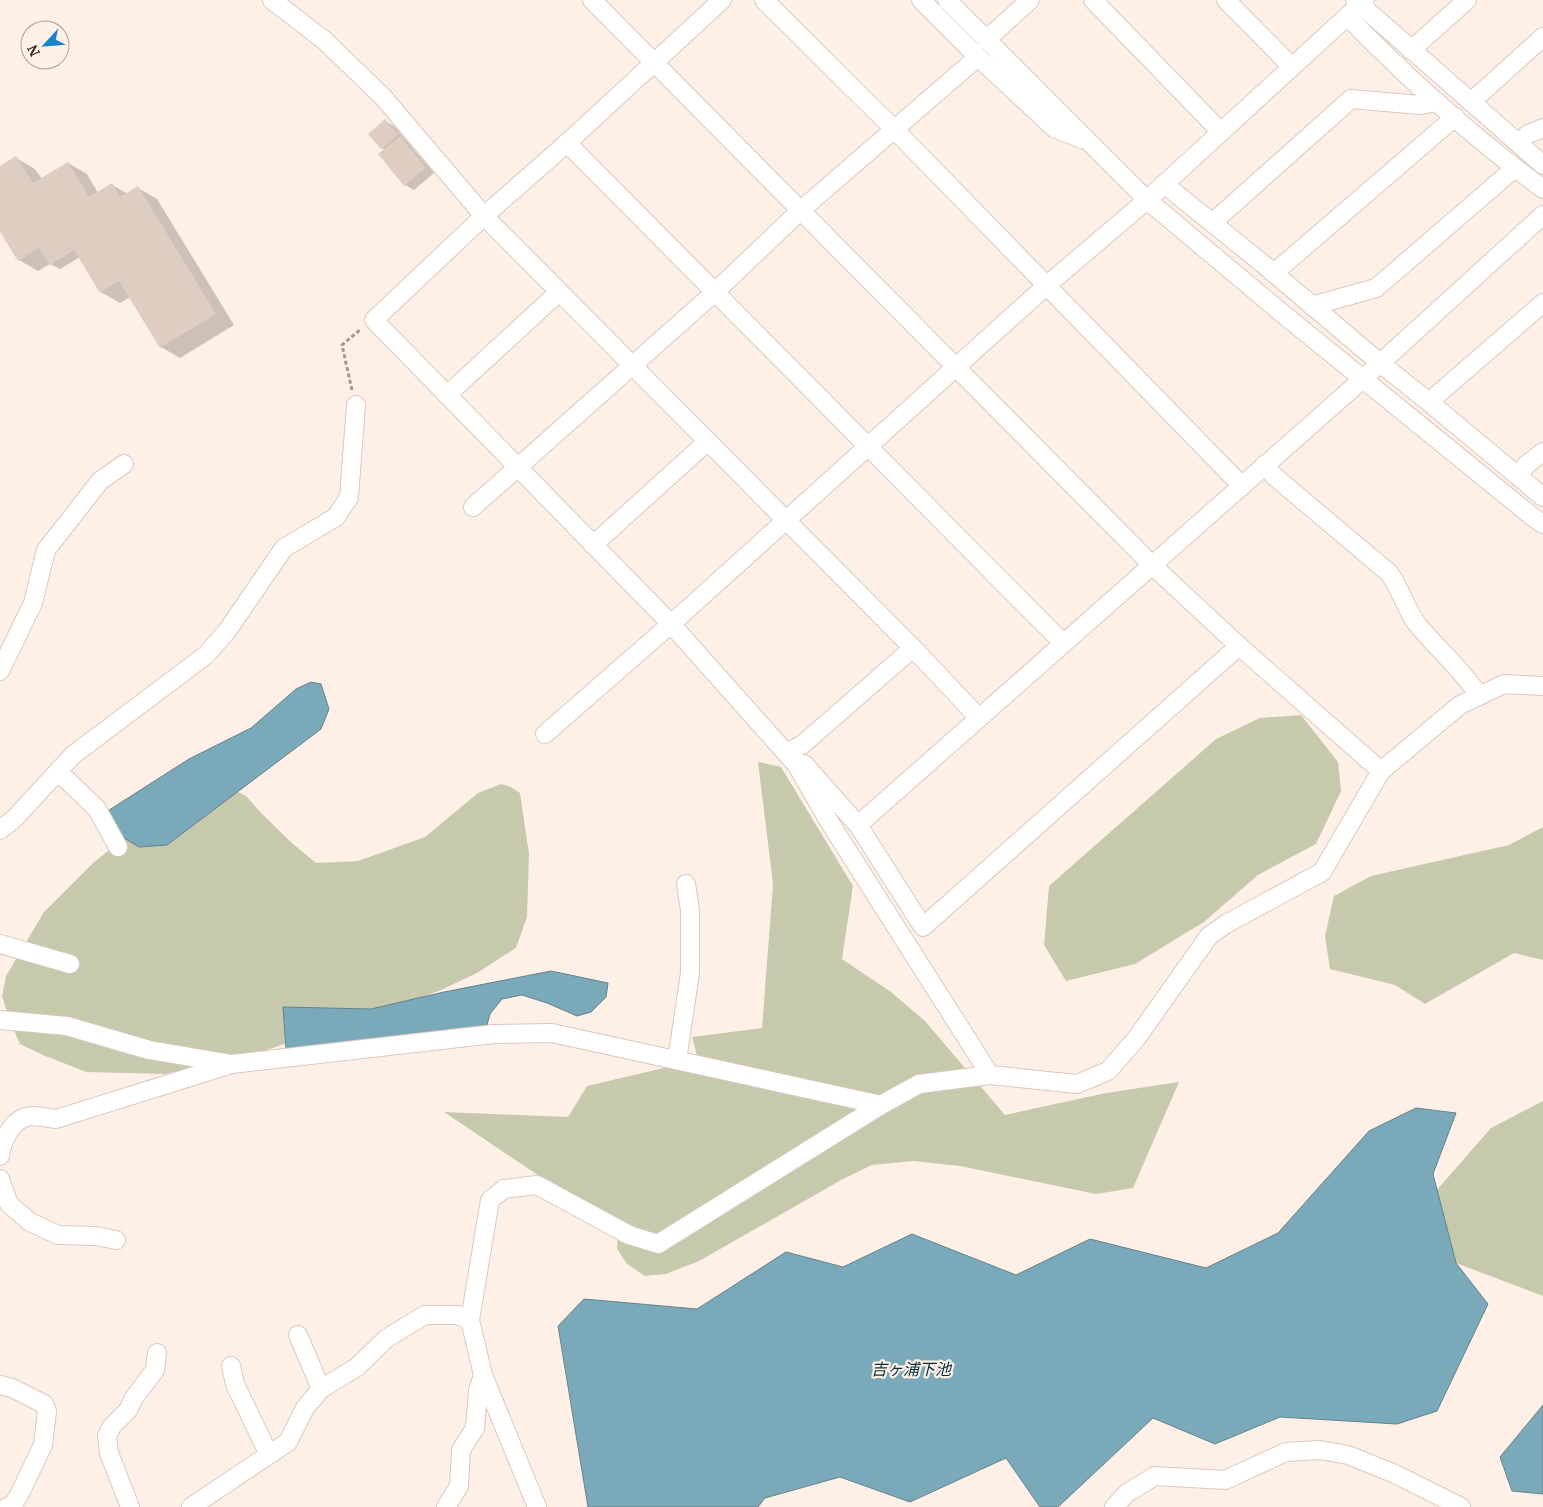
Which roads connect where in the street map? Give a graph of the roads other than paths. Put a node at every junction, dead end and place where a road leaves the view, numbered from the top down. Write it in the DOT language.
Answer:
graph roads {
  1 [pos="272,0"];
  2 [pos="592,0"];
  3 [pos="722,0"];
  4 [pos="764,0"];
  5 [pos="921,0"];
  6 [pos="947,0"];
  7 [pos="1030,0"];
  8 [pos="1093,0"];
  9 [pos="1226,0"];
  10 [pos="1467,0"];
  11 [pos="1360,2"];
  12 [pos="1347,16"];
  13 [pos="1543,37"];
  14 [pos="986,40"];
  15 [pos="1411,50"];
  16 [pos="978,57"];
  17 [pos="654,62"];
  18 [pos="1292,67"];
  19 [pos="1437,102"];
  20 [pos="1471,102"];
  21 [pos="1455,116"];
  22 [pos="1543,128"];
  23 [pos="894,130"];
  24 [pos="1221,132"];
  25 [pos="1090,142"];
  26 [pos="567,143"];
  27 [pos="1518,143"];
  28 [pos="1543,164"];
  29 [pos="1515,168"];
  30 [pos="1164,184"];
  31 [pos="1543,189"];
  32 [pos="1147,200"];
  33 [pos="801,210"];
  34 [pos="1543,215"];
  35 [pos="484,216"];
  36 [pos="1212,223"];
  37 [pos="1274,273"];
  38 [pos="1046,286"];
  39 [pos="559,292"];
  40 [pos="714,293"];
  41 [pos="1543,303"];
  42 [pos="1312,306"];
  43 [pos="1380,363"];
  44 [pos="632,365"];
  45 [pos="956,366"];
  46 [pos="1364,378"];
  47 [pos="447,395"];
  48 [pos="1429,402"];
  49 [pos="356,405"];
  50 [pos="708,441"];
  51 [pos="868,445"];
  52 [pos="1543,452"];
  53 [pos="124,464"];
  54 [pos="1264,465"];
  55 [pos="517,467"];
  56 [pos="1519,477"];
  57 [pos="1241,485"];
  58 [pos="1543,498"];
  59 [pos="473,506"];
  60 [pos="786,520"];
  61 [pos="1543,524"];
  62 [pos="593,545"];
  63 [pos="1152,565"];
  64 [pos="671,624"];
  65 [pos="1063,643"];
  66 [pos="1239,646"];
  67 [pos="913,648"];
  68 [pos="0,671"];
  69 [pos="1543,686"];
  70 [pos="1479,696"];
  71 [pos="979,718"];
  72 [pos="544,734"];
  73 [pos="791,759"];
  74 [pos="1381,771"];
  75 [pos="56,774"];
  76 [pos="858,825"];
  77 [pos="0,830"];
  78 [pos="118,847"];
  79 [pos="686,884"];
  80 [pos="0,944"];
  81 [pos="70,964"];
  82 [pos="0,1020"];
  83 [pos="676,1060"];
  84 [pos="232,1064"];
  85 [pos="990,1075"];
  86 [pos="881,1105"];
  87 [pos="0,1156"];
  88 [pos="0,1179"];
  89 [pos="116,1240"];
  90 [pos="470,1320"];
  91 [pos="298,1335"];
  92 [pos="157,1353"];
  93 [pos="231,1366"];
  94 [pos="483,1375"];
  95 [pos="0,1385"];
  96 [pos="321,1389"];
  97 [pos="269,1454"];
  98 [pos="7,1507"];
  99 [pos="130,1507"];
  100 [pos="191,1507"];
  101 [pos="446,1507"];
  102 [pos="537,1507"];
  103 [pos="1114,1507"];
  104 [pos="1460,1507"];
  1 -- 35 [label="street"];
  2 -- 17 [label="street"];
  3 -- 17 [label="street"];
  4 -- 23 [label="street"];
  5 -- 16 [label="street"];
  6 -- 14 [label="street"];
  7 -- 14 [label="street"];
  8 -- 24 [label="street"];
  9 -- 18 [label="street"];
  10 -- 15 [label="street"];
  11 -- 12 [label="street"];
  11 -- 15 [label="street"];
  12 -- 18 [label="street"];
  12 -- 19 [label="street"];
  13 -- 20 [label="street"];
  14 -- 25 [label="street"];
  15 -- 20 [label="street"];
  16 -- 23 [label="street"];
  16 -- 25 [label="street"];
  17 -- 26 [label="street"];
  17 -- 33 [label="street"];
  18 -- 24 [label="street"];
  19 -- 21 [label="street"];
  19 -- 36 [label="street"];
  20 -- 27 [label="street"];
  21 -- 29 [label="street"];
  21 -- 37 [label="street"];
  22 -- 27 [label="street"];
  23 -- 33 [label="street"];
  23 -- 38 [label="street"];
  24 -- 30 [label="street"];
  25 -- 32 [label="street"];
  26 -- 35 [label="street"];
  26 -- 40 [label="street"];
  27 -- 28 [label="street"];
  29 -- 31 [label="street"];
  29 -- 42 [label="street"];
  30 -- 32 [label="street"];
  30 -- 36 [label="street"];
  32 -- 38 [label="street"];
  32 -- 46 [label="street"];
  33 -- 40 [label="street"];
  33 -- 45 [label="street"];
  34 -- 43 [label="street"];
  35 -- 39 [label="street"];
  35 -- 47 [label="street"];
  36 -- 37 [label="street"];
  37 -- 42 [label="street"];
  38 -- 45 [label="street"];
  38 -- 57 [label="street"];
  39 -- 44 [label="street"];
  39 -- 47 [label="street"];
  40 -- 44 [label="street"];
  40 -- 51 [label="street"];
  41 -- 48 [label="street"];
  42 -- 43 [label="street"];
  43 -- 46 [label="street"];
  43 -- 48 [label="street"];
  44 -- 50 [label="street"];
  44 -- 55 [label="street"];
  45 -- 51 [label="street"];
  45 -- 63 [label="street"];
  46 -- 54 [label="street"];
  46 -- 61 [label="street"];
  47 -- 55 [label="street"];
  48 -- 56 [label="street"];
  49 -- 75 [label="street"];
  50 -- 60 [label="street"];
  50 -- 62 [label="street"];
  51 -- 60 [label="street"];
  51 -- 65 [label="street"];
  52 -- 56 [label="street"];
  53 -- 68 [label="street"];
  54 -- 57 [label="street"];
  54 -- 70 [label="street"];
  55 -- 59 [label="street"];
  55 -- 62 [label="street"];
  56 -- 58 [label="street"];
  57 -- 63 [label="street"];
  60 -- 64 [label="street"];
  60 -- 67 [label="street"];
  62 -- 64 [label="street"];
  63 -- 65 [label="street"];
  63 -- 66 [label="street"];
  64 -- 72 [label="street"];
  64 -- 73 [label="street"];
  65 -- 71 [label="street"];
  66 -- 74 [label="street"];
  66 -- 76 [label="street"];
  67 -- 71 [label="street"];
  67 -- 73 [label="street"];
  69 -- 70 [label="street"];
  70 -- 74 [label="street"];
  71 -- 76 [label="street"];
  73 -- 76 [label="street"];
  73 -- 85 [label="street"];
  74 -- 85 [label="street"];
  75 -- 77 [label="street"];
  75 -- 78 [label="street"];
  79 -- 83 [label="street"];
  80 -- 81 [label="street"];
  82 -- 84 [label="street"];
  83 -- 84 [label="street"];
  83 -- 86 [label="street"];
  84 -- 87 [label="street"];
  85 -- 86 [label="street"];
  86 -- 90 [label="street"];
  88 -- 89 [label="street"];
  90 -- 94 [label="street"];
  90 -- 96 [label="street"];
  91 -- 96 [label="street"];
  92 -- 99 [label="street"];
  93 -- 97 [label="street"];
  94 -- 101 [label="street"];
  94 -- 102 [label="street"];
  95 -- 98 [label="street"];
  96 -- 97 [label="street"];
  97 -- 100 [label="street"];
  103 -- 104 [label="street"];
}
